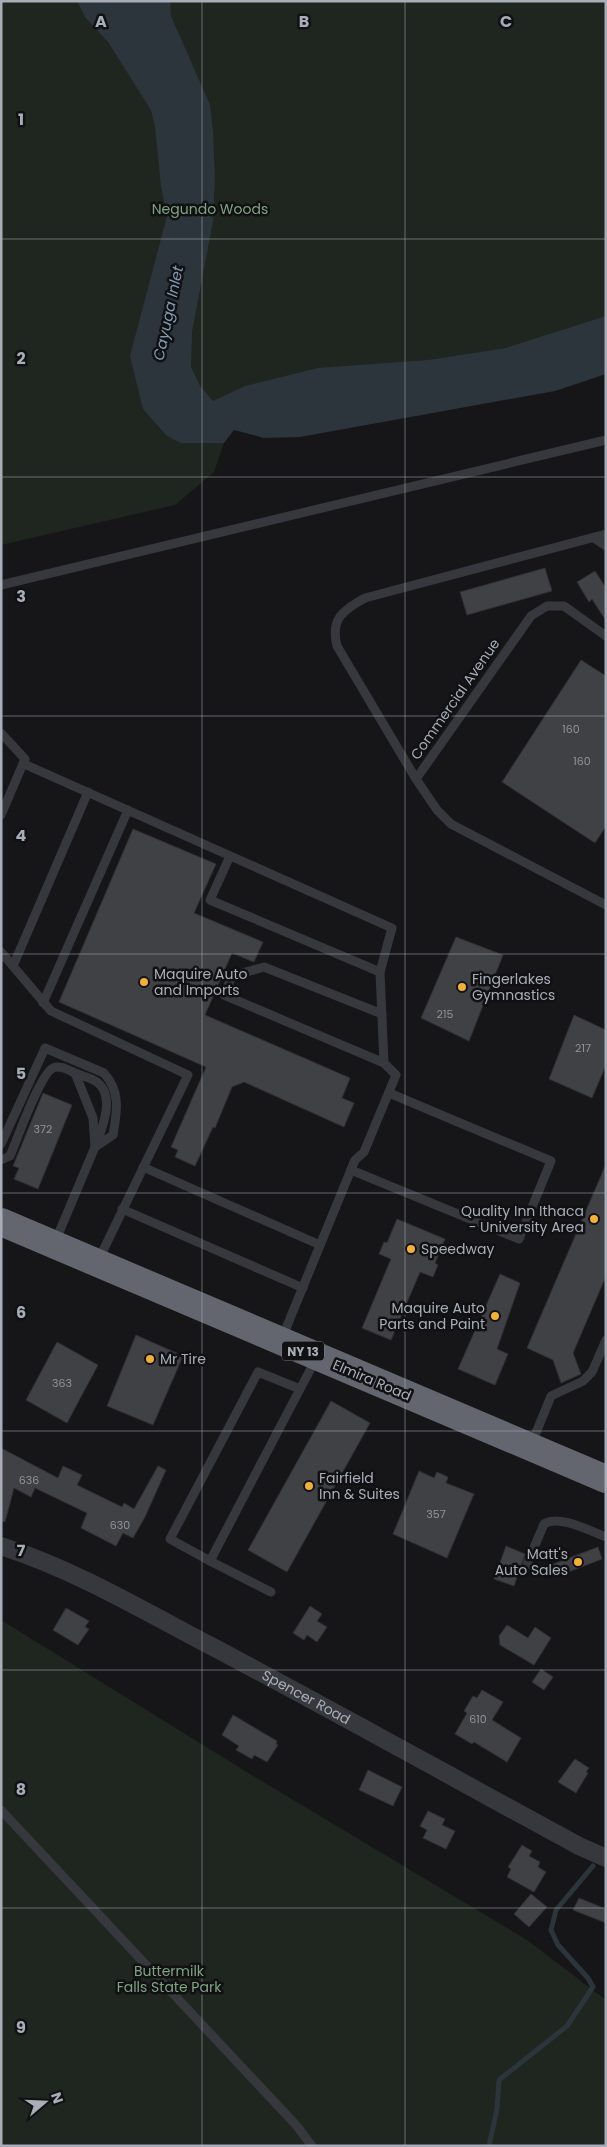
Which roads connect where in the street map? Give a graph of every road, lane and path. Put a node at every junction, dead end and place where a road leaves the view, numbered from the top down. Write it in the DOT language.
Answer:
graph roads {
  1 [pos="606,440"];
  2 [pos="606,534"];
  3 [pos="594,538"];
  4 [pos="606,546"];
  5 [pos="1,585"];
  6 [pos="606,636"];
  7 [pos="1,733"];
  8 [pos="24,764"];
  9 [pos="416,779"];
  10 [pos="88,792"];
  11 [pos="128,810"];
  12 [pos="1,815"];
  13 [pos="230,856"];
  14 [pos="606,905"];
  15 [pos="1,952"];
  16 [pos="13,966"];
  17 [pos="380,972"];
  18 [pos="44,1002"];
  19 [pos="382,1014"];
  20 [pos="384,1063"];
  21 [pos="75,1073"];
  22 [pos="388,1093"];
  23 [pos="1,1144"];
  24 [pos="95,1147"];
  25 [pos="1,1160"];
  26 [pos="143,1167"];
  27 [pos="351,1170"];
  28 [pos="122,1210"];
  29 [pos="1,1222"];
  30 [pos="54,1244"];
  31 [pos="320,1245"];
  32 [pos="96,1263"];
  33 [pos="302,1288"];
  34 [pos="606,1340"];
  35 [pos="281,1341"];
  36 [pos="317,1356"];
  37 [pos="300,1388"];
  38 [pos="530,1447"];
  39 [pos="606,1480"];
  40 [pos="606,1537"];
  41 [pos="1,1546"];
  42 [pos="210,1561"];
  43 [pos="525,1569"];
  44 [pos="270,1592"];
  45 [pos="1,1810"];
  46 [pos="606,1858"];
  47 [pos="312,2146"];
  1 -- 5 [label="lane"];
  2 -- 3 [label="lane"];
  3 -- 4 [label="lane"];
  3 -- 9 [label="lane"];
  6 -- 9 [label="lane, Commercial Avenue"];
  7 -- 8 [label="lane"];
  8 -- 10 [label="lane"];
  8 -- 12 [label="lane"];
  9 -- 14 [label="lane, Commercial Avenue"];
  10 -- 11 [label="lane"];
  10 -- 16 [label="lane"];
  11 -- 13 [label="lane"];
  11 -- 18 [label="lane"];
  13 -- 17 [label="lane"];
  13 -- 17 [label="lane"];
  15 -- 16 [label="lane"];
  16 -- 18 [label="lane"];
  17 -- 19 [label="lane"];
  18 -- 26 [label="lane"];
  19 -- 20 [label="lane"];
  19 -- 20 [label="lane"];
  20 -- 22 [label="lane"];
  21 -- 24 [label="lane"];
  21 -- 24 [label="lane"];
  21 -- 25 [label="lane"];
  22 -- 27 [label="lane"];
  22 -- 27 [label="lane"];
  23 -- 24 [label="lane"];
  24 -- 30 [label="lane"];
  26 -- 28 [label="lane"];
  26 -- 31 [label="lane"];
  27 -- 31 [label="lane"];
  28 -- 32 [label="lane"];
  28 -- 33 [label="lane"];
  29 -- 30 [label="highway, Elmira Road / NY 13"];
  30 -- 32 [label="highway, Elmira Road / NY 13"];
  31 -- 33 [label="lane"];
  32 -- 35 [label="highway, Elmira Road / NY 13"];
  33 -- 35 [label="lane"];
  34 -- 38 [label="lane"];
  35 -- 36 [label="highway, Elmira Road / NY 13"];
  36 -- 37 [label="lane"];
  36 -- 38 [label="highway, Elmira Road / NY 13"];
  37 -- 42 [label="lane"];
  37 -- 42 [label="lane"];
  38 -- 39 [label="highway, Elmira Road / NY 13"];
  40 -- 43 [label="lane"];
  41 -- 46 [label="street, Spencer Road"];
  42 -- 44 [label="lane"];
  45 -- 47 [label="lane"];
}
